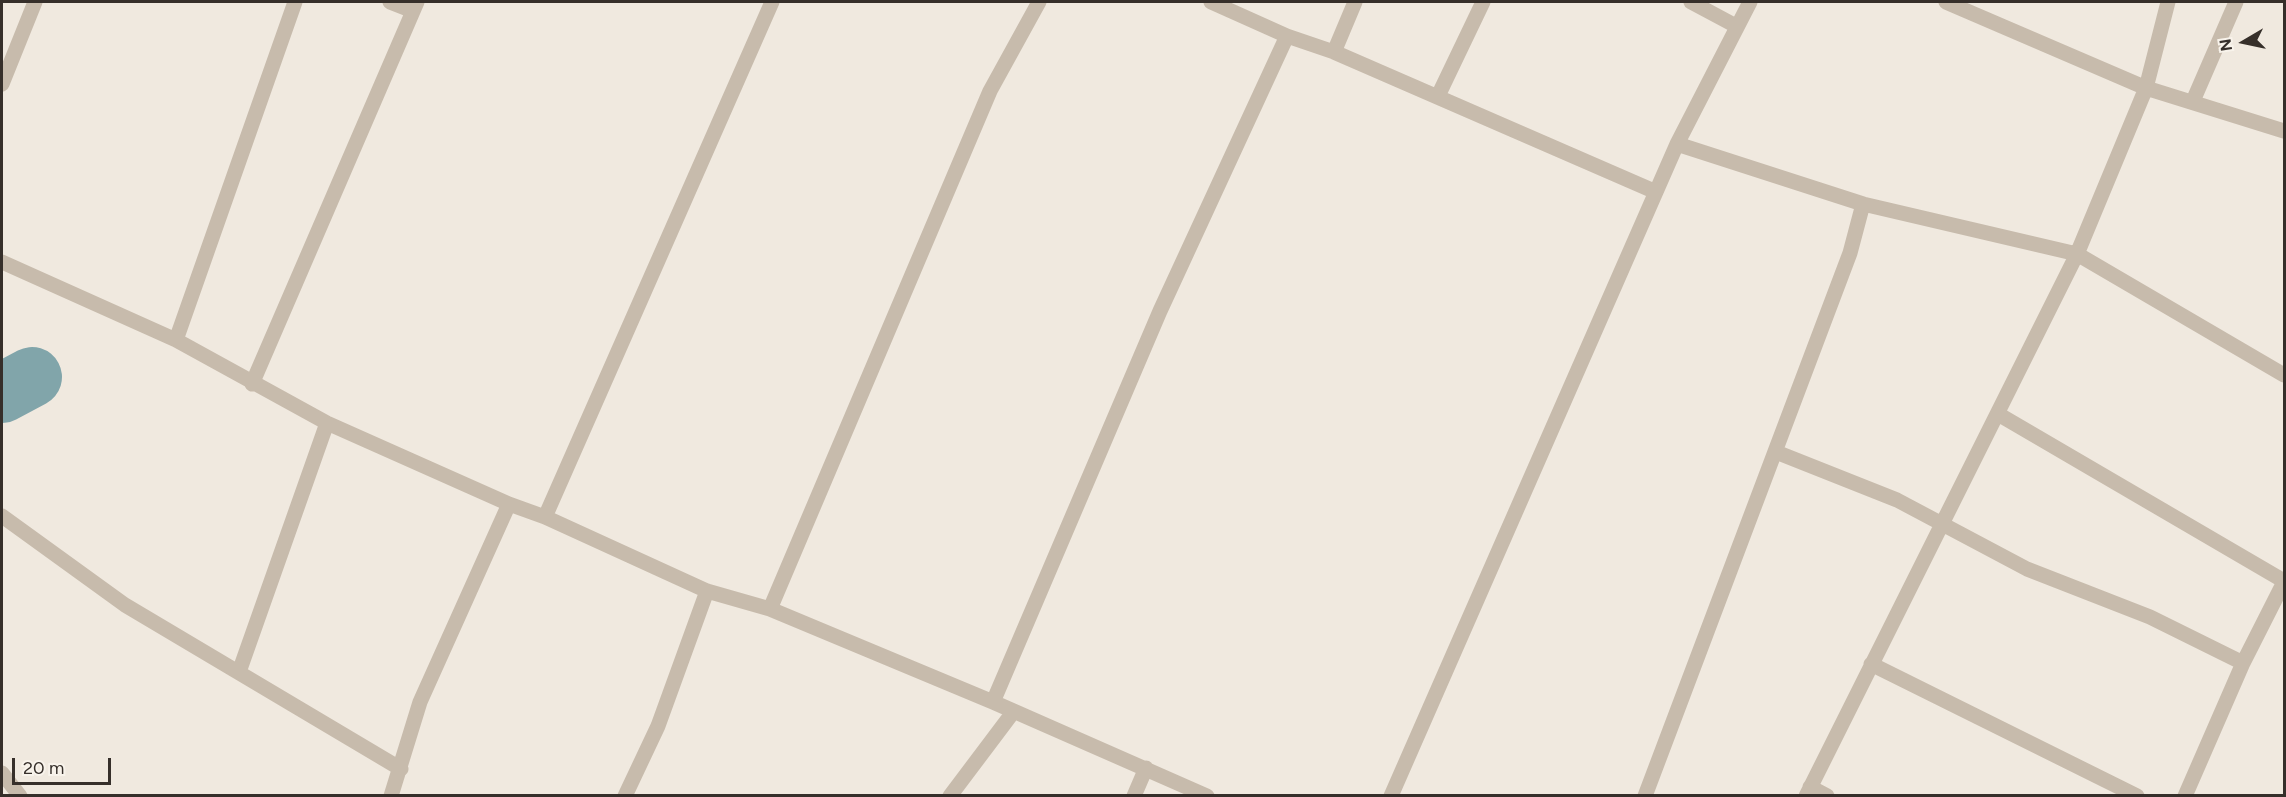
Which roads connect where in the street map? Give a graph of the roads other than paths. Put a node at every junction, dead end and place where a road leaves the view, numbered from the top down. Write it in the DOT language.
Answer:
graph roads {
  1 [pos="35,2"];
  2 [pos="295,2"];
  3 [pos="390,2"];
  4 [pos="771,2"];
  5 [pos="1040,2"];
  6 [pos="1210,2"];
  7 [pos="1355,2"];
  8 [pos="1483,2"];
  9 [pos="1691,2"];
  10 [pos="1750,2"];
  11 [pos="1946,2"];
  12 [pos="2168,2"];
  13 [pos="2236,2"];
  14 [pos="416,6"];
  15 [pos="1737,26"];
  16 [pos="1287,36"];
  17 [pos="1334,51"];
  18 [pos="2,84"];
  19 [pos="2146,88"];
  20 [pos="1438,96"];
  21 [pos="2193,101"];
  22 [pos="2284,130"];
  23 [pos="1677,144"];
  24 [pos="1656,192"];
  25 [pos="1863,204"];
  26 [pos="2077,254"];
  27 [pos="2,262"];
  28 [pos="176,340"];
  29 [pos="2284,375"];
  30 [pos="252,384"];
  31 [pos="1998,414"];
  32 [pos="327,423"];
  33 [pos="1776,452"];
  34 [pos="509,504"];
  35 [pos="2,516"];
  36 [pos="544,517"];
  37 [pos="1944,523"];
  38 [pos="2284,581"];
  39 [pos="707,591"];
  40 [pos="770,609"];
  41 [pos="2243,663"];
  42 [pos="1871,664"];
  43 [pos="239,672"];
  44 [pos="993,702"];
  45 [pos="1014,711"];
  46 [pos="1146,768"];
  47 [pos="401,769"];
  48 [pos="2,773"];
  49 [pos="1808,791"];
  50 [pos="20,795"];
  51 [pos="392,795"];
  52 [pos="625,795"];
  53 [pos="950,795"];
  54 [pos="1134,795"];
  55 [pos="1207,795"];
  56 [pos="1391,795"];
  57 [pos="1645,795"];
  58 [pos="1827,795"];
  59 [pos="2138,795"];
  60 [pos="2185,795"];
  1 -- 18 [label="street"];
  2 -- 28 [label="street"];
  3 -- 14 [label="street"];
  4 -- 36 [label="street"];
  5 -- 40 [label="street"];
  6 -- 16 [label="street"];
  7 -- 17 [label="street"];
  8 -- 20 [label="street"];
  9 -- 15 [label="street"];
  10 -- 15 [label="street"];
  11 -- 19 [label="street"];
  12 -- 19 [label="street"];
  13 -- 21 [label="street"];
  14 -- 30 [label="street"];
  15 -- 23 [label="street"];
  16 -- 17 [label="street"];
  16 -- 44 [label="street"];
  17 -- 20 [label="street"];
  19 -- 21 [label="street"];
  19 -- 26 [label="street"];
  20 -- 24 [label="street"];
  21 -- 22 [label="street"];
  23 -- 24 [label="street"];
  23 -- 25 [label="street"];
  24 -- 56 [label="street"];
  25 -- 26 [label="street"];
  25 -- 33 [label="street"];
  26 -- 29 [label="street"];
  26 -- 31 [label="street"];
  27 -- 28 [label="street"];
  28 -- 30 [label="street"];
  30 -- 32 [label="street"];
  31 -- 37 [label="street"];
  31 -- 38 [label="street"];
  32 -- 34 [label="street"];
  32 -- 43 [label="street"];
  33 -- 37 [label="street"];
  33 -- 57 [label="street"];
  34 -- 36 [label="street"];
  34 -- 47 [label="street"];
  35 -- 43 [label="street"];
  36 -- 39 [label="street"];
  37 -- 41 [label="street"];
  37 -- 42 [label="street"];
  38 -- 41 [label="street"];
  39 -- 40 [label="street"];
  39 -- 52 [label="street"];
  40 -- 44 [label="street"];
  41 -- 60 [label="street"];
  42 -- 49 [label="street"];
  42 -- 59 [label="street"];
  43 -- 47 [label="street"];
  44 -- 45 [label="street"];
  45 -- 46 [label="street"];
  45 -- 53 [label="street"];
  46 -- 54 [label="street"];
  46 -- 55 [label="street"];
  47 -- 51 [label="street"];
  48 -- 50 [label="street"];
  49 -- 58 [label="street"];
}
